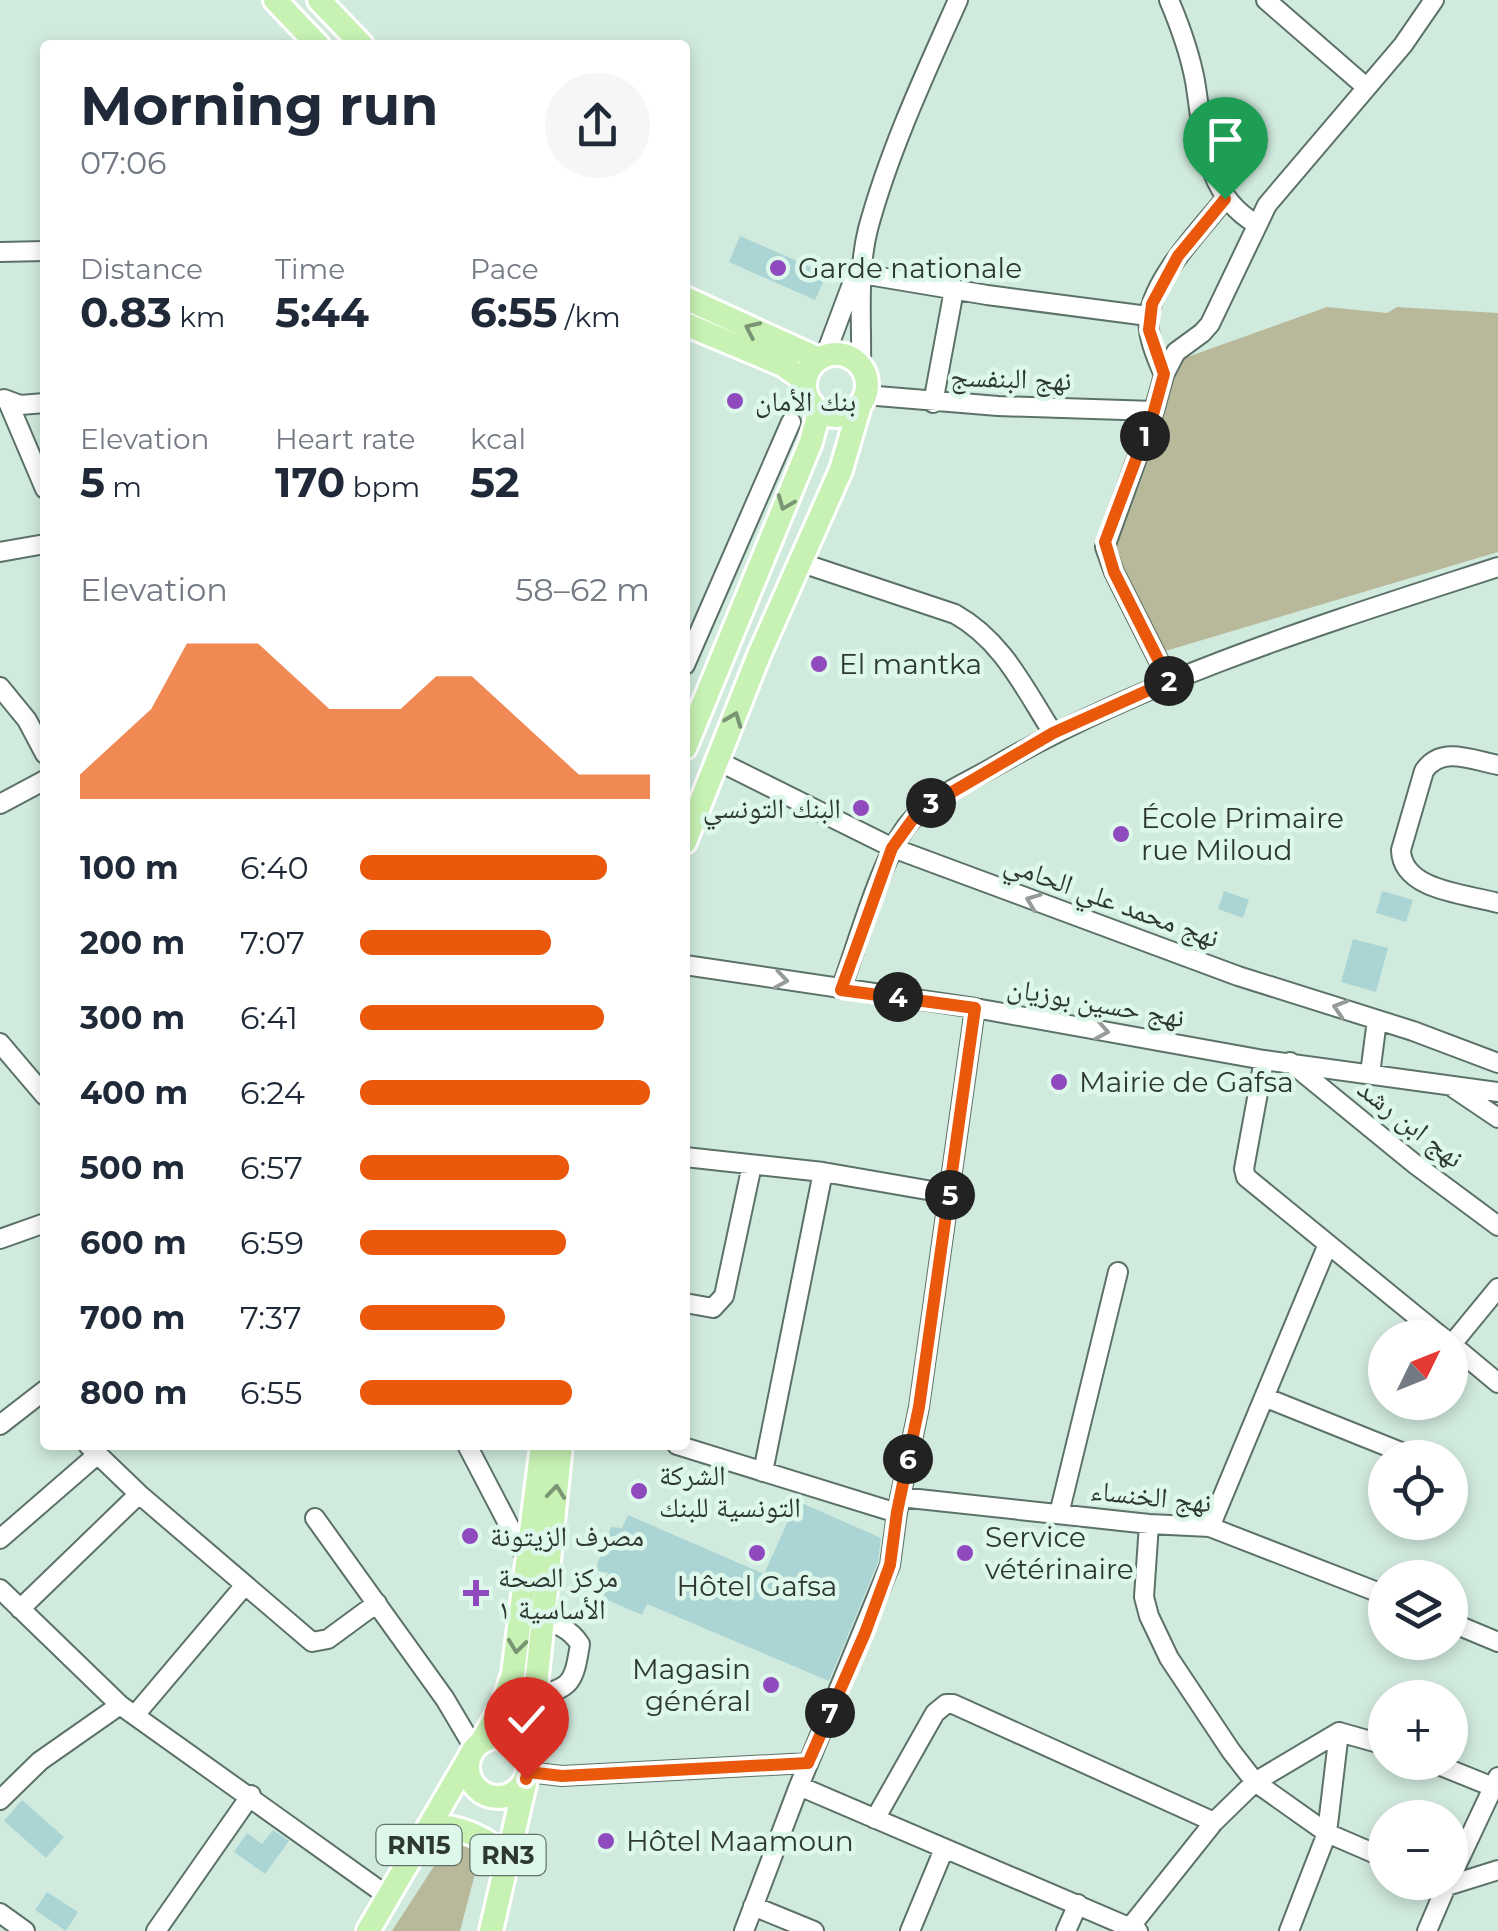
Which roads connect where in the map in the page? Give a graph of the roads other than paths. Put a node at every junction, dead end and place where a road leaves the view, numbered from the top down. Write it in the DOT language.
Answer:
graph roads {
  1 [pos="275,0"];
  2 [pos="319,0"];
  3 [pos="958,0"];
  4 [pos="1169,0"];
  5 [pos="1266,0"];
  6 [pos="1434,0"];
  7 [pos="313,40"];
  8 [pos="357,40"];
  9 [pos="1366,87"];
  10 [pos="1225,199"];
  11 [pos="1256,224"];
  12 [pos="40,250"];
  13 [pos="0,252"];
  14 [pos="860,274"];
  15 [pos="954,290"];
  16 [pos="690,300"];
  17 [pos="1148,316"];
  18 [pos="690,326"];
  19 [pos="822,358"];
  20 [pos="861,367"];
  21 [pos="1164,374"];
  22 [pos="805,381"];
  23 [pos="4,399"];
  24 [pos="862,400"];
  25 [pos="933,403"];
  26 [pos="40,404"];
  27 [pos="1154,411"];
  28 [pos="818,412"];
  29 [pos="791,422"];
  30 [pos="40,478"];
  31 [pos="40,545"];
  32 [pos="0,552"];
  33 [pos="799,562"];
  34 [pos="1498,567"];
  35 [pos="690,654"];
  36 [pos="1169,681"];
  37 [pos="0,687"];
  38 [pos="1053,733"];
  39 [pos="690,736"];
  40 [pos="40,745"];
  41 [pos="718,761"];
  42 [pos="1498,765"];
  43 [pos="40,783"];
  44 [pos="0,804"];
  45 [pos="690,830"];
  46 [pos="892,848"];
  47 [pos="1498,903"];
  48 [pos="690,966"];
  49 [pos="841,990"];
  50 [pos="975,1008"];
  51 [pos="1377,1020"];
  52 [pos="0,1044"];
  53 [pos="1264,1060"];
  54 [pos="1290,1062"];
  55 [pos="1498,1063"];
  56 [pos="1370,1074"];
  57 [pos="40,1083"];
  58 [pos="1450,1086"];
  59 [pos="1498,1092"];
  60 [pos="1498,1118"];
  61 [pos="690,1158"];
  62 [pos="752,1165"];
  63 [pos="823,1172"];
  64 [pos="950,1194"];
  65 [pos="40,1226"];
  66 [pos="1498,1226"];
  67 [pos="3,1239"];
  68 [pos="1328,1244"];
  69 [pos="1118,1272"];
  70 [pos="1498,1288"];
  71 [pos="690,1304"];
  72 [pos="1421,1320"];
  73 [pos="1468,1320"];
  74 [pos="1468,1358"];
  75 [pos="1498,1383"];
  76 [pos="1264,1397"];
  77 [pos="40,1398"];
  78 [pos="0,1424"];
  79 [pos="1371,1440"];
  80 [pos="690,1449"];
  81 [pos="93,1450"];
  82 [pos="470,1450"];
  83 [pos="541,1450"];
  84 [pos="560,1450"];
  85 [pos="764,1472"];
  86 [pos="139,1494"];
  87 [pos="899,1505"];
  88 [pos="1059,1514"];
  89 [pos="316,1518"];
  90 [pos="1148,1524"];
  91 [pos="1210,1526"];
  92 [pos="0,1539"];
  93 [pos="528,1562"];
  94 [pos="245,1585"];
  95 [pos="1368,1587"];
  96 [pos="0,1588"];
  97 [pos="377,1603"];
  98 [pos="20,1609"];
  99 [pos="543,1620"];
  100 [pos="1468,1630"];
  101 [pos="1498,1642"];
  102 [pos="533,1696"];
  103 [pos="128,1710"];
  104 [pos="1339,1732"];
  105 [pos="1368,1741"];
  106 [pos="475,1749"];
  107 [pos="808,1763"];
  108 [pos="527,1772"];
  109 [pos="1468,1775"];
  110 [pos="1254,1782"];
  111 [pos="1496,1784"];
  112 [pos="799,1786"];
  113 [pos="251,1795"];
  114 [pos="0,1800"];
  115 [pos="875,1818"];
  116 [pos="1214,1822"];
  117 [pos="430,1826"];
  118 [pos="1327,1833"];
  119 [pos="1468,1839"];
  120 [pos="944,1849"];
  121 [pos="1368,1851"];
  122 [pos="508,1857"];
  123 [pos="1498,1870"];
  124 [pos="1468,1877"];
  125 [pos="389,1896"];
  126 [pos="1439,1900"];
  127 [pos="1078,1904"];
  128 [pos="753,1906"];
  129 [pos="0,1913"];
  130 [pos="1134,1928"];
  131 [pos="26,1931"];
  132 [pos="156,1931"];
  133 [pos="368,1931"];
  134 [pos="491,1931"];
  135 [pos="744,1931"];
  136 [pos="814,1931"];
  137 [pos="910,1931"];
  138 [pos="1066,1931"];
  139 [pos="1289,1931"];
  140 [pos="1426,1931"];
  1 -- 7 [label="main road"];
  2 -- 8 [label="main road"];
  3 -- 14 [label="street"];
  4 -- 10 [label="street"];
  5 -- 9 [label="street"];
  6 -- 9 [label="street"];
  9 -- 11 [label="street"];
  10 -- 11 [label="street"];
  10 -- 17 [label="street"];
  11 -- 21 [label="street"];
  12 -- 13 [label="street"];
  14 -- 15 [label="street"];
  14 -- 19 [label="street"];
  14 -- 20 [label="street"];
  15 -- 17 [label="street"];
  15 -- 25 [label="street"];
  19 -- 16 [label="main road, one-way"];
  17 -- 21 [label="street"];
  18 -- 22 [label="main road"];
  19 -- 20 [label="main road"];
  19 -- 22 [label="main road"];
  20 -- 24 [label="main road"];
  21 -- 27 [label="street"];
  22 -- 28 [label="main road"];
  23 -- 26 [label="street"];
  23 -- 30 [label="street"];
  24 -- 25 [label="street, نهج البنفسج"];
  24 -- 28 [label="main road"];
  24 -- 33 [label="main road"];
  25 -- 27 [label="street, نهج البنفسج"];
  27 -- 36 [label="street"];
  28 -- 39 [label="main road, one-way"];
  29 -- 35 [label="street"];
  31 -- 32 [label="street"];
  33 -- 38 [label="street"];
  41 -- 33 [label="main road, one-way"];
  34 -- 36 [label="street"];
  36 -- 38 [label="street"];
  37 -- 40 [label="street"];
  38 -- 46 [label="street"];
  41 -- 45 [label="main road"];
  41 -- 46 [label="street, نهج محمد علي الحامي"];
  42 -- 47 [label="street"];
  43 -- 44 [label="street"];
  46 -- 49 [label="street"];
  51 -- 46 [label="street, نهج محمد علي الحامي, one-way"];
  48 -- 49 [label="street, نهج حسين بوزيان, one-way"];
  49 -- 50 [label="street, نهج حسين بوزيان"];
  50 -- 53 [label="street, نهج حسين بوزيان, one-way"];
  50 -- 64 [label="street"];
  51 -- 55 [label="street, نهج محمد علي الحامي"];
  51 -- 56 [label="street"];
  52 -- 57 [label="street"];
  53 -- 54 [label="street, نهج حسين بوزيان"];
  53 -- 68 [label="street"];
  54 -- 56 [label="street, نهج حسين بوزيان"];
  54 -- 66 [label="street, نهج ابن رشد"];
  56 -- 58 [label="street, نهج حسين بوزيان"];
  58 -- 59 [label="street, نهج حسين بوزيان"];
  58 -- 60 [label="street"];
  61 -- 62 [label="street"];
  62 -- 63 [label="street"];
  62 -- 71 [label="street"];
  63 -- 64 [label="street"];
  63 -- 85 [label="street"];
  64 -- 87 [label="street"];
  65 -- 67 [label="street"];
  68 -- 72 [label="street"];
  68 -- 76 [label="street"];
  69 -- 88 [label="street"];
  70 -- 73 [label="street"];
  74 -- 75 [label="street"];
  76 -- 79 [label="street"];
  76 -- 91 [label="street"];
  77 -- 78 [label="street"];
  80 -- 85 [label="street, نهج الخنساء"];
  81 -- 86 [label="street"];
  81 -- 92 [label="street"];
  82 -- 93 [label="street"];
  83 -- 93 [label="main road"];
  99 -- 84 [label="main road, one-way"];
  85 -- 87 [label="street, نهج الخنساء"];
  86 -- 94 [label="street"];
  86 -- 98 [label="street"];
  87 -- 88 [label="street, نهج الخنساء"];
  87 -- 107 [label="street"];
  88 -- 90 [label="street, نهج الخنساء"];
  89 -- 97 [label="street"];
  90 -- 91 [label="street, نهج الخنساء"];
  90 -- 110 [label="street"];
  91 -- 95 [label="street, نهج الخنساء"];
  93 -- 106 [label="main road, one-way"];
  94 -- 97 [label="street"];
  94 -- 103 [label="street"];
  96 -- 98 [label="street"];
  97 -- 106 [label="street"];
  98 -- 103 [label="street"];
  99 -- 102 [label="main road"];
  99 -- 102 [label="street"];
  100 -- 101 [label="street"];
  102 -- 108 [label="main road"];
  103 -- 113 [label="street"];
  103 -- 114 [label="street"];
  104 -- 105 [label="street"];
  104 -- 110 [label="street"];
  104 -- 118 [label="street"];
  106 -- 108 [label="main road"];
  106 -- 108 [label="main road, RN3"];
  106 -- 117 [label="main road, RN15"];
  107 -- 108 [label="street"];
  107 -- 112 [label="street"];
  108 -- 122 [label="main road, RN3"];
  109 -- 111 [label="street"];
  110 -- 116 [label="street"];
  110 -- 118 [label="street"];
  111 -- 119 [label="street"];
  112 -- 115 [label="street"];
  112 -- 128 [label="street"];
  113 -- 125 [label="street"];
  113 -- 132 [label="street"];
  115 -- 116 [label="street"];
  115 -- 120 [label="street"];
  116 -- 130 [label="street"];
  117 -- 122 [label="main road"];
  117 -- 125 [label="main road, RN15"];
  118 -- 121 [label="street"];
  118 -- 139 [label="street"];
  120 -- 127 [label="street"];
  120 -- 137 [label="street"];
  122 -- 134 [label="main road, RN3"];
  123 -- 124 [label="street"];
  125 -- 133 [label="main road, RN15"];
  126 -- 140 [label="street"];
  127 -- 130 [label="street"];
  127 -- 138 [label="street"];
  128 -- 135 [label="street"];
  128 -- 136 [label="street"];
  129 -- 131 [label="street"];
}
